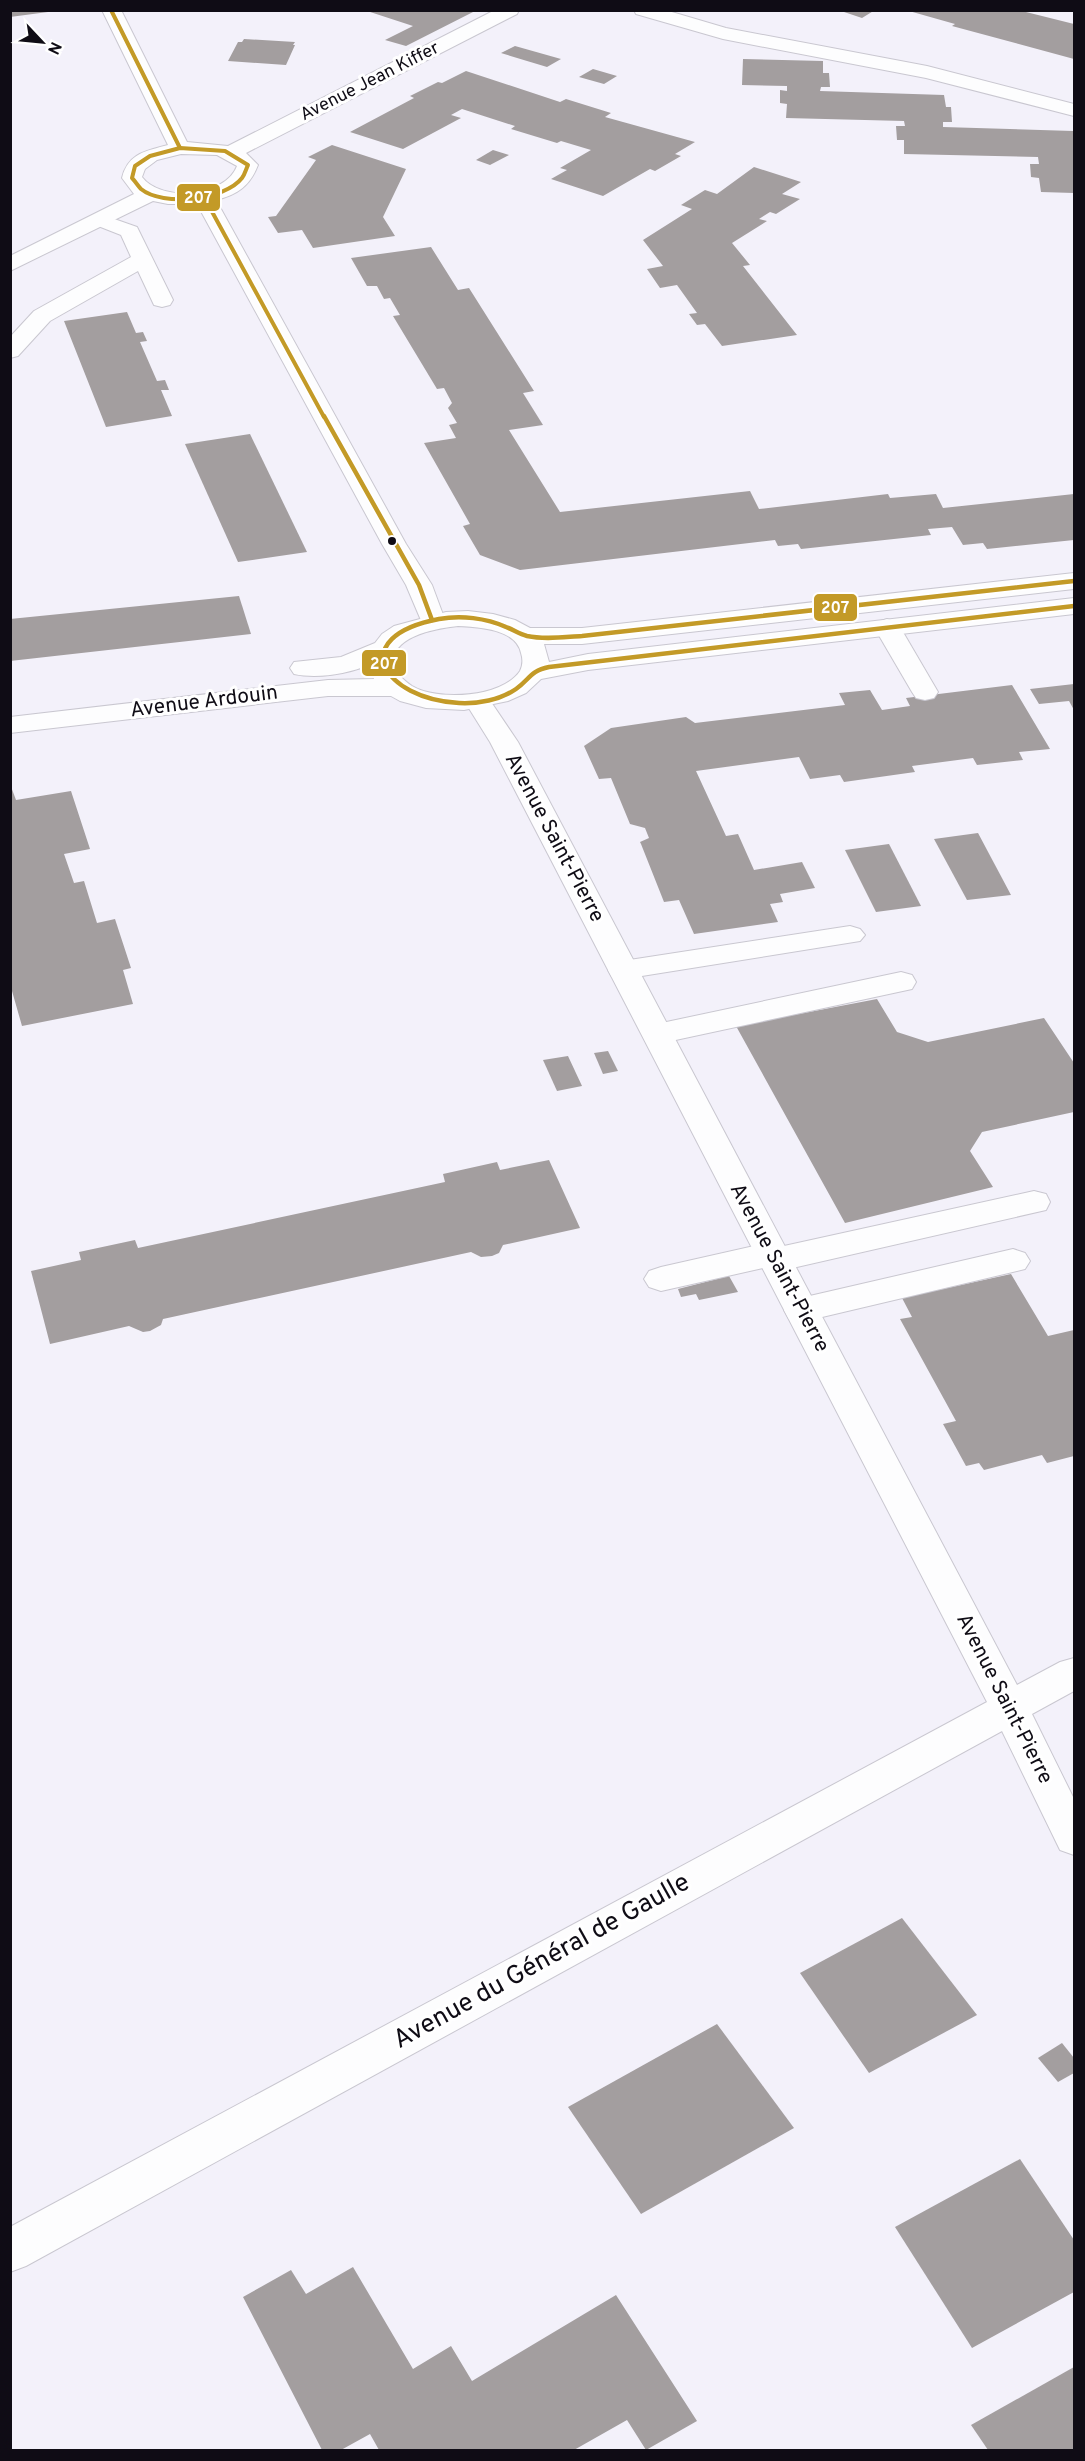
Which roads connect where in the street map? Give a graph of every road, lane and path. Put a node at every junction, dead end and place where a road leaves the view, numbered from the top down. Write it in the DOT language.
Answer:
graph roads {
  1 [pos="111,10"];
  2 [pos="510,10"];
  3 [pos="643,10"];
  4 [pos="1074,110"];
  5 [pos="180,148"];
  6 [pos="230,153"];
  7 [pos="152,193"];
  8 [pos="204,197"];
  9 [pos="100,219"];
  10 [pos="143,258"];
  11 [pos="10,265"];
  12 [pos="162,300"];
  13 [pos="10,351"];
  14 [pos="1074,581"];
  15 [pos="1074,606"];
  16 [pos="432,620"];
  17 [pos="887,627"];
  18 [pos="523,636"];
  19 [pos="385,648"];
  20 [pos="532,673"];
  21 [pos="398,688"];
  22 [pos="925,692"];
  23 [pos="10,702"];
  24 [pos="478,702"];
  25 [pos="10,725"];
  26 [pos="850,935"];
  27 [pos="623,970"];
  28 [pos="901,982"];
  29 [pos="657,1034"];
  30 [pos="1034,1202"];
  31 [pos="773,1257"];
  32 [pos="1013,1261"];
  33 [pos="661,1279"];
  34 [pos="801,1310"];
  35 [pos="1074,1673"];
  36 [pos="1010,1708"];
  37 [pos="1074,1838"];
  38 [pos="10,2251"];
  1 -- 5 [label="street"];
  2 -- 6 [label="street, Avenue Jean Kiffer"];
  3 -- 4 [label="street"];
  5 -- 6 [label="street"];
  5 -- 7 [label="street"];
  6 -- 8 [label="street"];
  7 -- 8 [label="street"];
  7 -- 9 [label="street"];
  8 -- 16 [label="street"];
  9 -- 10 [label="street"];
  9 -- 11 [label="street"];
  10 -- 12 [label="street"];
  10 -- 13 [label="street"];
  14 -- 18 [label="street"];
  15 -- 17 [label="street"];
  16 -- 18 [label="street"];
  16 -- 19 [label="street"];
  17 -- 20 [label="street"];
  17 -- 22 [label="street"];
  18 -- 20 [label="street"];
  19 -- 21 [label="street"];
  19 -- 23 [label="street, Avenue Ardouin"];
  20 -- 24 [label="street"];
  21 -- 24 [label="street"];
  21 -- 25 [label="street, Avenue Ardouin"];
  24 -- 27 [label="street, Avenue Saint-Pierre"];
  26 -- 27 [label="street"];
  27 -- 29 [label="street, Avenue Saint-Pierre"];
  28 -- 29 [label="street"];
  29 -- 31 [label="street, Avenue Saint-Pierre"];
  30 -- 31 [label="street"];
  31 -- 33 [label="street"];
  31 -- 34 [label="street, Avenue Saint-Pierre"];
  32 -- 34 [label="street"];
  34 -- 36 [label="street, Avenue Saint-Pierre"];
  35 -- 36 [label="street, Avenue du Général de Gaulle"];
  36 -- 37 [label="street, Avenue Saint-Pierre"];
  36 -- 38 [label="street, Avenue du Général de Gaulle"];
}
